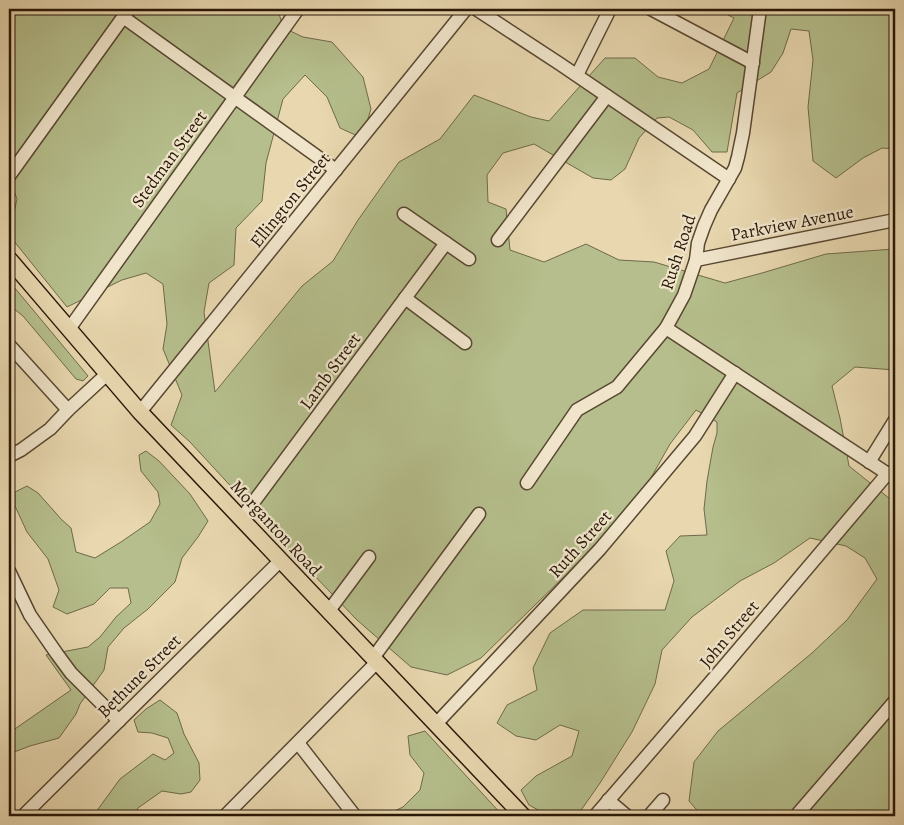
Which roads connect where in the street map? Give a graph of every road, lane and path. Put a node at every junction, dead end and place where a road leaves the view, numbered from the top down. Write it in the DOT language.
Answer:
graph roads {
  1 [pos="298,9"];
  2 [pos="466,9"];
  3 [pos="476,9"];
  4 [pos="610,9"];
  5 [pos="651,9"];
  6 [pos="760,9"];
  7 [pos="126,13"];
  8 [pos="753,63"];
  9 [pos="577,75"];
  10 [pos="607,96"];
  11 [pos="235,97"];
  12 [pos="336,170"];
  13 [pos="9,176"];
  14 [pos="729,179"];
  15 [pos="404,214"];
  16 [pos="895,220"];
  17 [pos="498,240"];
  18 [pos="446,242"];
  19 [pos="469,259"];
  20 [pos="9,260"];
  21 [pos="696,260"];
  22 [pos="405,298"];
  23 [pos="666,328"];
  24 [pos="69,329"];
  25 [pos="465,343"];
  26 [pos="10,346"];
  27 [pos="734,373"];
  28 [pos="107,374"];
  29 [pos="68,410"];
  30 [pos="140,412"];
  31 [pos="895,420"];
  32 [pos="9,456"];
  33 [pos="869,462"];
  34 [pos="892,476"];
  35 [pos="527,483"];
  36 [pos="479,514"];
  37 [pos="241,520"];
  38 [pos="369,557"];
  39 [pos="280,561"];
  40 [pos="9,572"];
  41 [pos="328,612"];
  42 [pos="375,660"];
  43 [pos="895,702"];
  44 [pos="119,721"];
  45 [pos="436,724"];
  46 [pos="298,743"];
  47 [pos="608,800"];
  48 [pos="663,800"];
  49 [pos="23,816"];
  50 [pos="225,816"];
  51 [pos="355,816"];
  52 [pos="523,816"];
  53 [pos="595,816"];
  54 [pos="627,816"];
  55 [pos="649,816"];
  56 [pos="796,816"];
  1 -- 11 [label="street, Stedman Street"];
  2 -- 12 [label="street, Ellington Street"];
  3 -- 9 [label="street"];
  4 -- 9 [label="street"];
  5 -- 8 [label="street"];
  6 -- 8 [label="street, Rush Road"];
  7 -- 11 [label="street"];
  7 -- 13 [label="street"];
  8 -- 14 [label="street, Rush Road"];
  9 -- 10 [label="street"];
  10 -- 14 [label="street"];
  10 -- 17 [label="street"];
  11 -- 12 [label="street"];
  11 -- 24 [label="street, Stedman Street"];
  12 -- 30 [label="street, Ellington Street"];
  14 -- 21 [label="street, Rush Road"];
  15 -- 18 [label="street"];
  16 -- 21 [label="street, Parkview Avenue"];
  18 -- 19 [label="street"];
  18 -- 22 [label="street, Lamb Street"];
  20 -- 24 [label="main road, Morganton Road"];
  21 -- 23 [label="street, Rush Road"];
  22 -- 25 [label="street"];
  22 -- 37 [label="street, Lamb Street"];
  23 -- 27 [label="street"];
  23 -- 35 [label="street, Rush Road"];
  24 -- 28 [label="main road, Morganton Road"];
  26 -- 29 [label="street"];
  27 -- 33 [label="street"];
  27 -- 45 [label="street, Ruth Street"];
  28 -- 29 [label="street"];
  28 -- 30 [label="main road, Morganton Road"];
  29 -- 32 [label="street"];
  30 -- 37 [label="main road, Morganton Road"];
  31 -- 33 [label="street"];
  33 -- 34 [label="street"];
  34 -- 47 [label="street, John Street"];
  36 -- 42 [label="street"];
  37 -- 39 [label="main road, Morganton Road"];
  38 -- 41 [label="street"];
  39 -- 41 [label="main road, Morganton Road"];
  39 -- 44 [label="street, Bethune Street"];
  40 -- 44 [label="street"];
  41 -- 42 [label="main road, Morganton Road"];
  42 -- 45 [label="main road, Morganton Road"];
  42 -- 46 [label="street"];
  43 -- 56 [label="street"];
  44 -- 49 [label="street, Bethune Street"];
  45 -- 52 [label="main road, Morganton Road"];
  46 -- 50 [label="street"];
  46 -- 51 [label="street"];
  47 -- 53 [label="street, John Street"];
  47 -- 54 [label="street"];
  48 -- 55 [label="street"];
}
